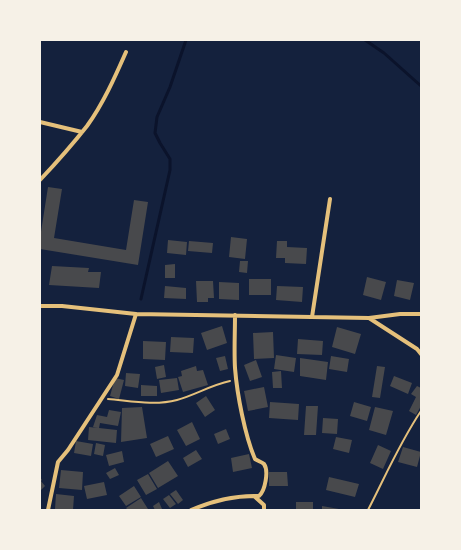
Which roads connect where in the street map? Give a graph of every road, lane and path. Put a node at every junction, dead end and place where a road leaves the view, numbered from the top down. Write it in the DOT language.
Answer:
graph roads {
  1 [pos="126,52"];
  2 [pos="40,122"];
  3 [pos="82,132"];
  4 [pos="40,180"];
  5 [pos="330,199"];
  6 [pos="40,306"];
  7 [pos="136,314"];
  8 [pos="421,314"];
  9 [pos="235,315"];
  10 [pos="312,317"];
  11 [pos="369,318"];
  12 [pos="421,354"];
  13 [pos="237,380"];
  14 [pos="102,399"];
  15 [pos="421,411"];
  16 [pos="254,496"];
  17 [pos="48,510"];
  18 [pos="190,510"];
  19 [pos="264,510"];
  20 [pos="368,510"];
  1 -- 3 [label="street"];
  2 -- 3 [label="street"];
  3 -- 4 [label="street"];
  5 -- 10 [label="street"];
  6 -- 7 [label="street"];
  7 -- 9 [label="street"];
  7 -- 14 [label="street"];
  8 -- 11 [label="street"];
  9 -- 10 [label="street"];
  9 -- 13 [label="street"];
  10 -- 11 [label="street"];
  11 -- 12 [label="street"];
  13 -- 14 [label="path"];
  13 -- 16 [label="street"];
  14 -- 17 [label="street"];
  15 -- 20 [label="path"];
  16 -- 18 [label="street"];
  16 -- 19 [label="street"];
}
